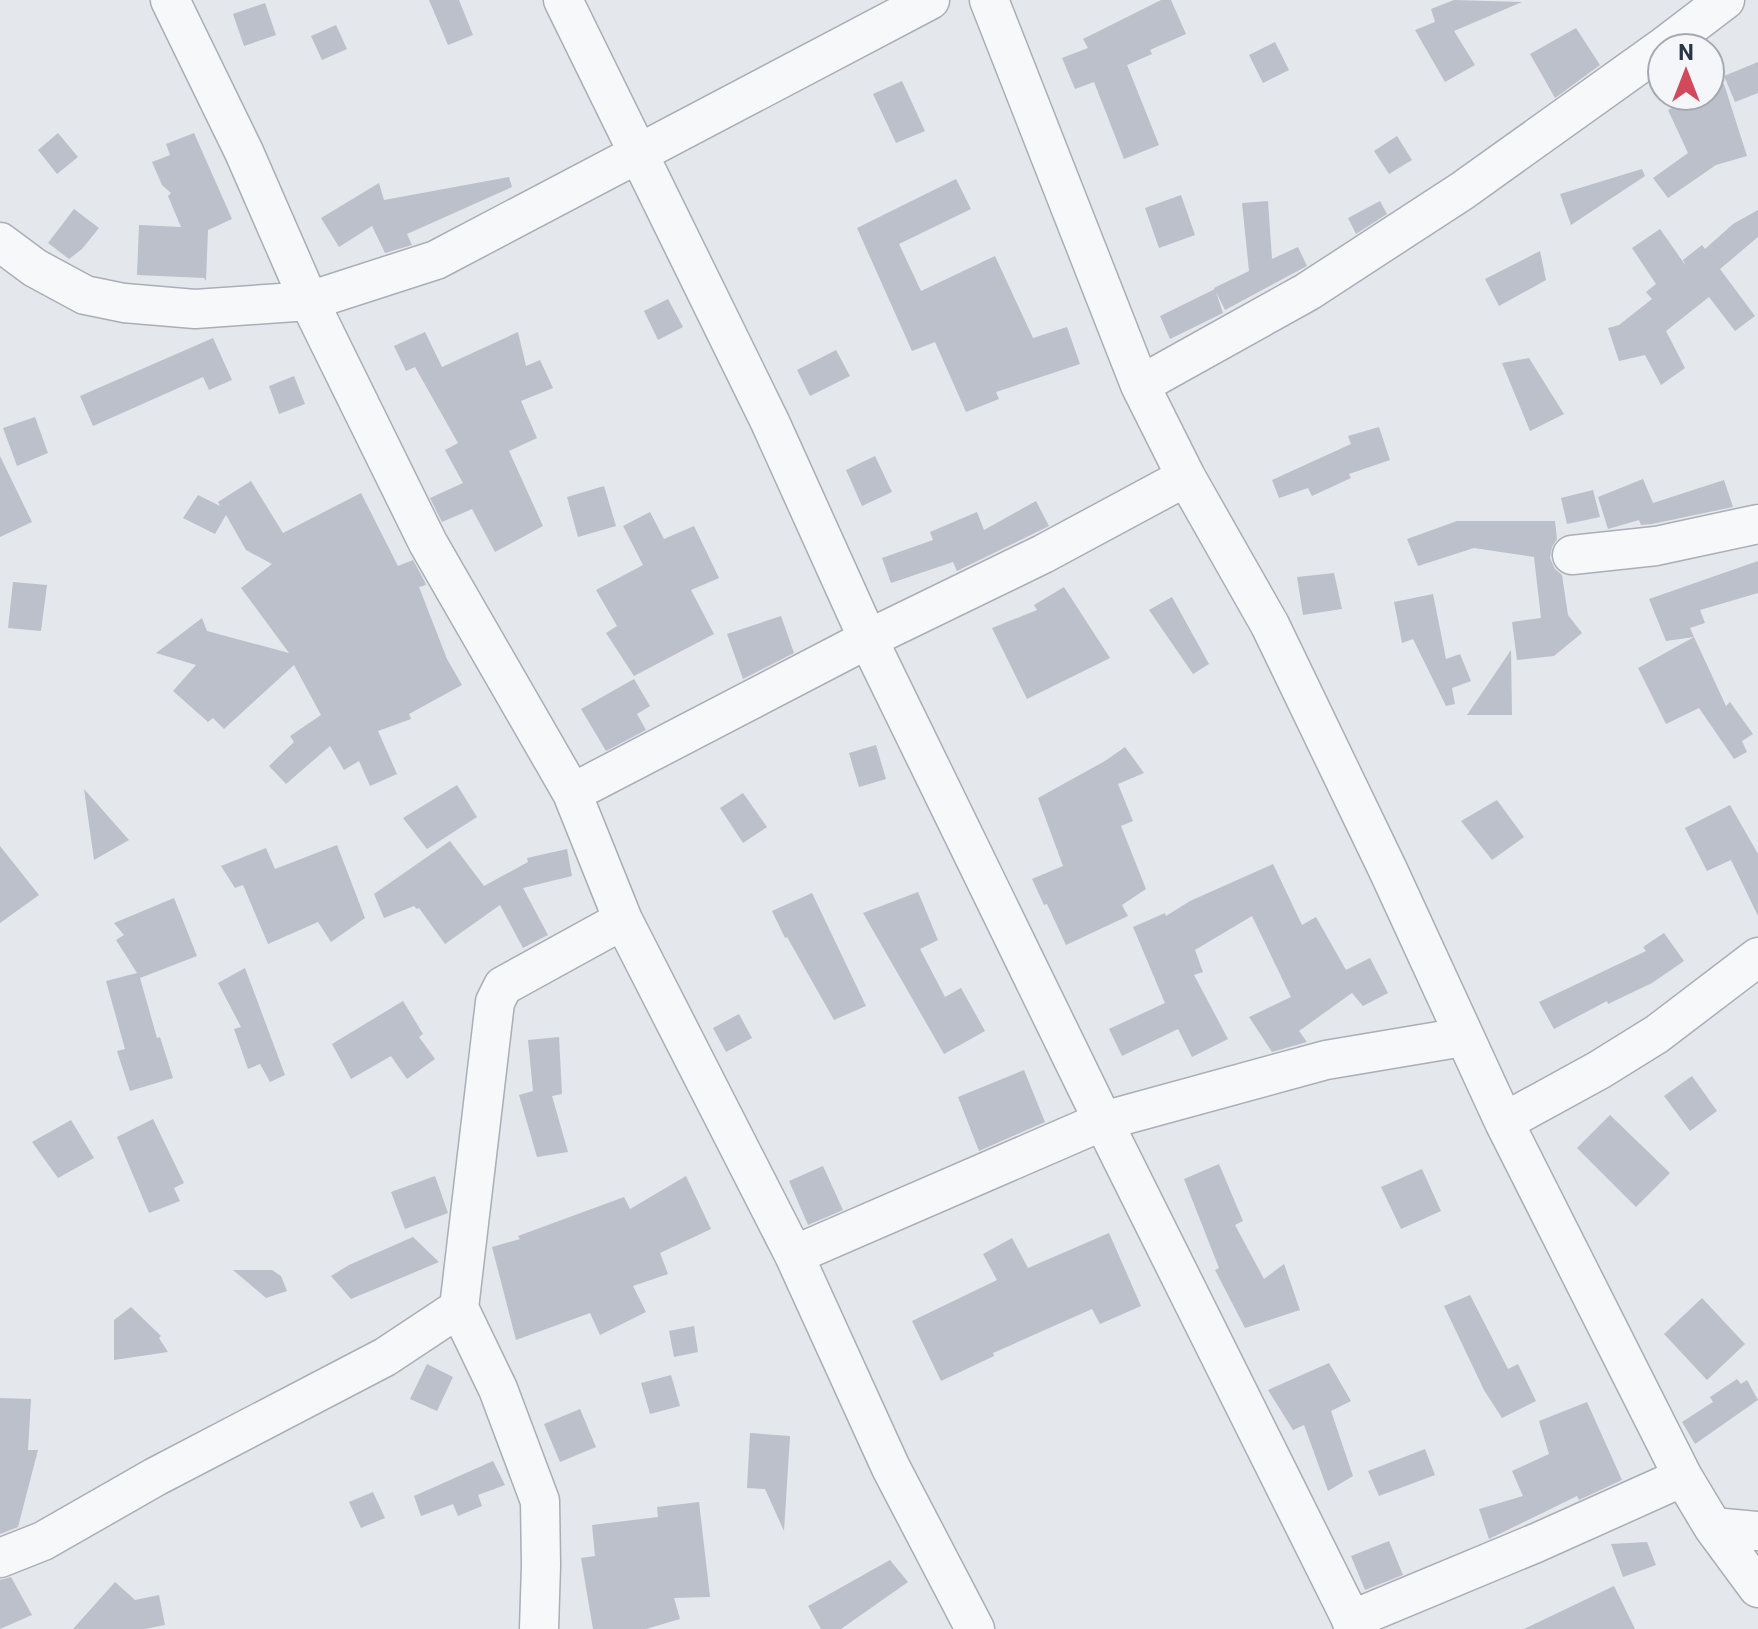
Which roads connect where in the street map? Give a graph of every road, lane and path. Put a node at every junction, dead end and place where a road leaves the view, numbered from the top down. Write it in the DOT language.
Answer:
graph roads {
  1 [pos="170,0"];
  2 [pos="563,0"];
  3 [pos="930,0"];
  4 [pos="989,0"];
  5 [pos="1725,0"];
  6 [pos="1683,32"];
  7 [pos="1646,59"];
  8 [pos="640,152"];
  9 [pos="0,242"];
  10 [pos="309,301"];
  11 [pos="1140,385"];
  12 [pos="1186,477"];
  13 [pos="1758,524"];
  14 [pos="1572,555"];
  15 [pos="868,639"];
  16 [pos="572,793"];
  17 [pos="623,920"];
  18 [pos="1758,957"];
  19 [pos="1463,1037"];
  20 [pos="1103,1121"];
  21 [pos="1504,1122"];
  22 [pos="794,1255"];
  23 [pos="459,1308"];
  24 [pos="1683,1477"];
  25 [pos="1713,1527"];
  26 [pos="1758,1531"];
  27 [pos="0,1558"];
  28 [pos="1758,1588"];
  29 [pos="1354,1624"];
  30 [pos="539,1629"];
  31 [pos="975,1629"];
  1 -- 10 [label="street"];
  2 -- 8 [label="street"];
  3 -- 8 [label="street"];
  4 -- 11 [label="street"];
  5 -- 6 [label="street"];
  7 -- 11 [label="street"];
  8 -- 10 [label="street"];
  8 -- 15 [label="street"];
  9 -- 10 [label="street"];
  10 -- 16 [label="street"];
  11 -- 12 [label="street"];
  12 -- 15 [label="street"];
  12 -- 19 [label="street"];
  13 -- 14 [label="street"];
  15 -- 16 [label="street"];
  15 -- 20 [label="street"];
  16 -- 17 [label="street"];
  17 -- 22 [label="street"];
  17 -- 23 [label="street"];
  18 -- 21 [label="street"];
  19 -- 20 [label="street"];
  19 -- 21 [label="street"];
  20 -- 22 [label="street"];
  20 -- 29 [label="street"];
  21 -- 24 [label="street"];
  22 -- 31 [label="street"];
  23 -- 27 [label="street"];
  23 -- 30 [label="street"];
  24 -- 25 [label="street"];
  24 -- 29 [label="street"];
  25 -- 26 [label="street"];
  25 -- 28 [label="street"];
}
